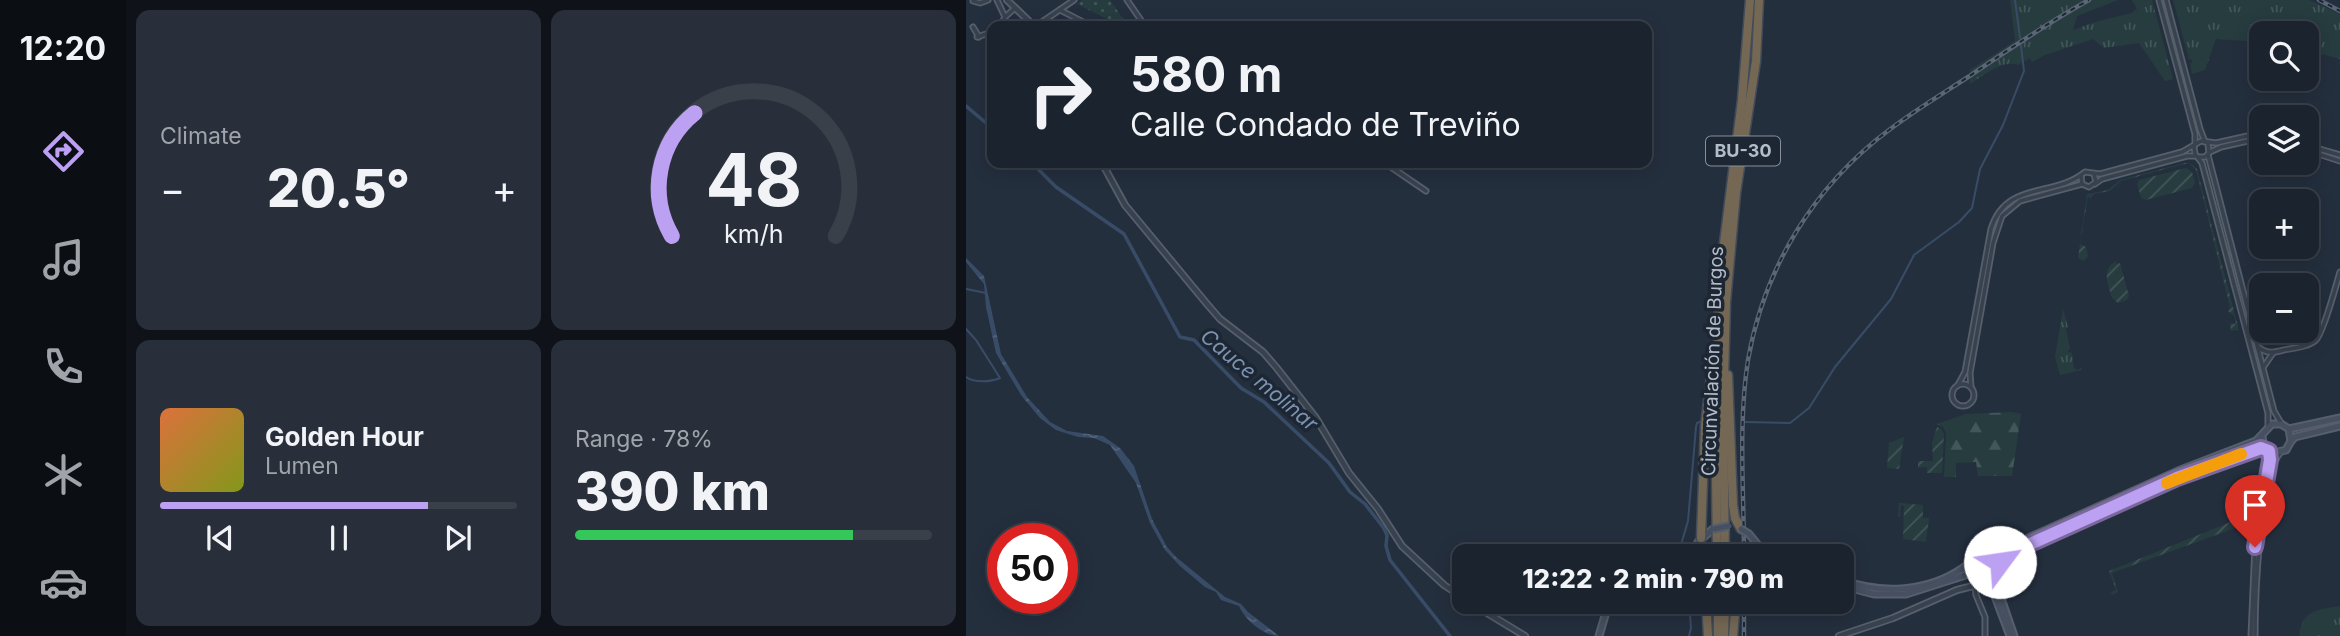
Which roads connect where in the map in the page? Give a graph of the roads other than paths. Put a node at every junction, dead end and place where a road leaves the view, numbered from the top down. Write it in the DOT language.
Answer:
graph roads {
  1 [pos="988,0"];
  2 [pos="997,0"];
  3 [pos="1007,0"];
  4 [pos="1072,0"];
  5 [pos="1127,0"];
  6 [pos="1750,0"];
  7 [pos="1759,0"];
  8 [pos="2159,0"];
  9 [pos="2166,0"];
  10 [pos="973,1"];
  11 [pos="1015,8"];
  12 [pos="1060,10"];
  13 [pos="1005,17"];
  14 [pos="1004,21"];
  15 [pos="1029,21"];
  16 [pos="1044,21"];
  17 [pos="1081,21"];
  18 [pos="1142,21"];
  19 [pos="973,27"];
  20 [pos="987,34"];
  21 [pos="2249,136"];
  22 [pos="2249,141"];
  23 [pos="2205,142"];
  24 [pos="2195,145"];
  25 [pos="2319,151"];
  26 [pos="2209,153"];
  27 [pos="2198,157"];
  28 [pos="2340,158"];
  29 [pos="1105,168"];
  30 [pos="1392,168"];
  31 [pos="2092,173"];
  32 [pos="2082,174"];
  33 [pos="2082,184"];
  34 [pos="2095,184"];
  35 [pos="1426,191"];
  36 [pos="2340,272"];
  37 [pos="1719,283"];
  38 [pos="1726,302"];
  39 [pos="2257,344"];
  40 [pos="2273,353"];
  41 [pos="2264,372"];
  42 [pos="1958,385"];
  43 [pos="1971,387"];
  44 [pos="2340,418"];
  45 [pos="2340,426"];
  46 [pos="2267,427"];
  47 [pos="2287,428"];
  48 [pos="2262,435"];
  49 [pos="2291,441"];
  50 [pos="2268,450"];
  51 [pos="2280,453"];
  52 [pos="1741,529"];
  53 [pos="1701,538"];
  54 [pos="1697,544"];
  55 [pos="1717,544"];
  56 [pos="1725,544"];
  57 [pos="1754,544"];
  58 [pos="1989,547"];
  59 [pos="1970,560"];
  60 [pos="1998,568"];
  61 [pos="1979,575"];
  62 [pos="1854,583"];
  63 [pos="1975,585"];
  64 [pos="1854,589"];
  65 [pos="1963,589"];
  66 [pos="1452,590"];
  67 [pos="1976,595"];
  68 [pos="1489,614"];
  69 [pos="1605,614"];
  70 [pos="1707,614"];
  71 [pos="1718,614"];
  72 [pos="1725,614"];
  73 [pos="1735,614"];
  74 [pos="1525,636"];
  75 [pos="1599,636"];
  76 [pos="1708,636"];
  77 [pos="1718,636"];
  78 [pos="1724,636"];
  79 [pos="1733,636"];
  80 [pos="1839,636"];
  81 [pos="1984,636"];
  82 [pos="2012,636"];
  83 [pos="2253,636"];
  1 -- 10 [label="street"];
  2 -- 13 [label="street"];
  3 -- 11 [label="street"];
  4 -- 12 [label="street"];
  5 -- 18 [label="street"];
  6 -- 37 [label="highway, Circunvalación de Burgos / BU-30"];
  7 -- 38 [label="highway, Circunvalación de Burgos / BU-30"];
  8 -- 24 [label="street"];
  9 -- 23 [label="street"];
  11 -- 13 [label="street"];
  11 -- 15 [label="street"];
  12 -- 16 [label="street"];
  12 -- 17 [label="street"];
  13 -- 14 [label="street"];
  19 -- 20 [label="street"];
  21 -- 23 [label="street"];
  22 -- 26 [label="street"];
  23 -- 24 [label="street"];
  23 -- 26 [label="street"];
  24 -- 27 [label="street"];
  24 -- 31 [label="street"];
  25 -- 28 [label="street"];
  26 -- 27 [label="street"];
  26 -- 39 [label="street"];
  27 -- 34 [label="street"];
  27 -- 46 [label="street"];
  29 -- 66 [label="street"];
  30 -- 35 [label="street"];
  31 -- 32 [label="street"];
  31 -- 34 [label="street"];
  32 -- 33 [label="street"];
  32 -- 42 [label="street"];
  33 -- 34 [label="street"];
  33 -- 43 [label="street"];
  36 -- 40 [label="street"];
  37 -- 53 [label="highway"];
  37 -- 55 [label="highway, Circunvalación de Burgos / BU-30"];
  38 -- 52 [label="highway"];
  38 -- 56 [label="highway, Circunvalación de Burgos / BU-30"];
  39 -- 40 [label="street"];
  39 -- 41 [label="street"];
  40 -- 41 [label="street"];
  41 -- 47 [label="street"];
  42 -- 43 [label="street"];
  42 -- 43 [label="street"];
  44 -- 47 [label="main road"];
  45 -- 49 [label="main road"];
  46 -- 47 [label="main road"];
  46 -- 48 [label="main road"];
  47 -- 49 [label="main road"];
  48 -- 50 [label="main road"];
  48 -- 58 [label="main road"];
  49 -- 51 [label="main road"];
  50 -- 51 [label="main road"];
  50 -- 60 [label="main road"];
  50 -- 83 [label="street"];
  51 -- 83 [label="street"];
  52 -- 53 [label="main road, bridge"];
  52 -- 57 [label="main road, bridge"];
  53 -- 54 [label="main road"];
  58 -- 59 [label="main road"];
  58 -- 60 [label="main road"];
  59 -- 61 [label="main road"];
  59 -- 62 [label="main road"];
  60 -- 61 [label="main road"];
  60 -- 82 [label="main road"];
  61 -- 63 [label="street"];
  61 -- 64 [label="main road"];
  61 -- 82 [label="main road"];
  63 -- 65 [label="street"];
  63 -- 67 [label="street"];
  65 -- 67 [label="street"];
  65 -- 80 [label="street"];
  67 -- 81 [label="street"];
  68 -- 74 [label="street"];
  69 -- 75 [label="main road"];
  70 -- 76 [label="highway"];
  71 -- 77 [label="highway"];
  72 -- 78 [label="highway"];
  73 -- 79 [label="highway"];
}
